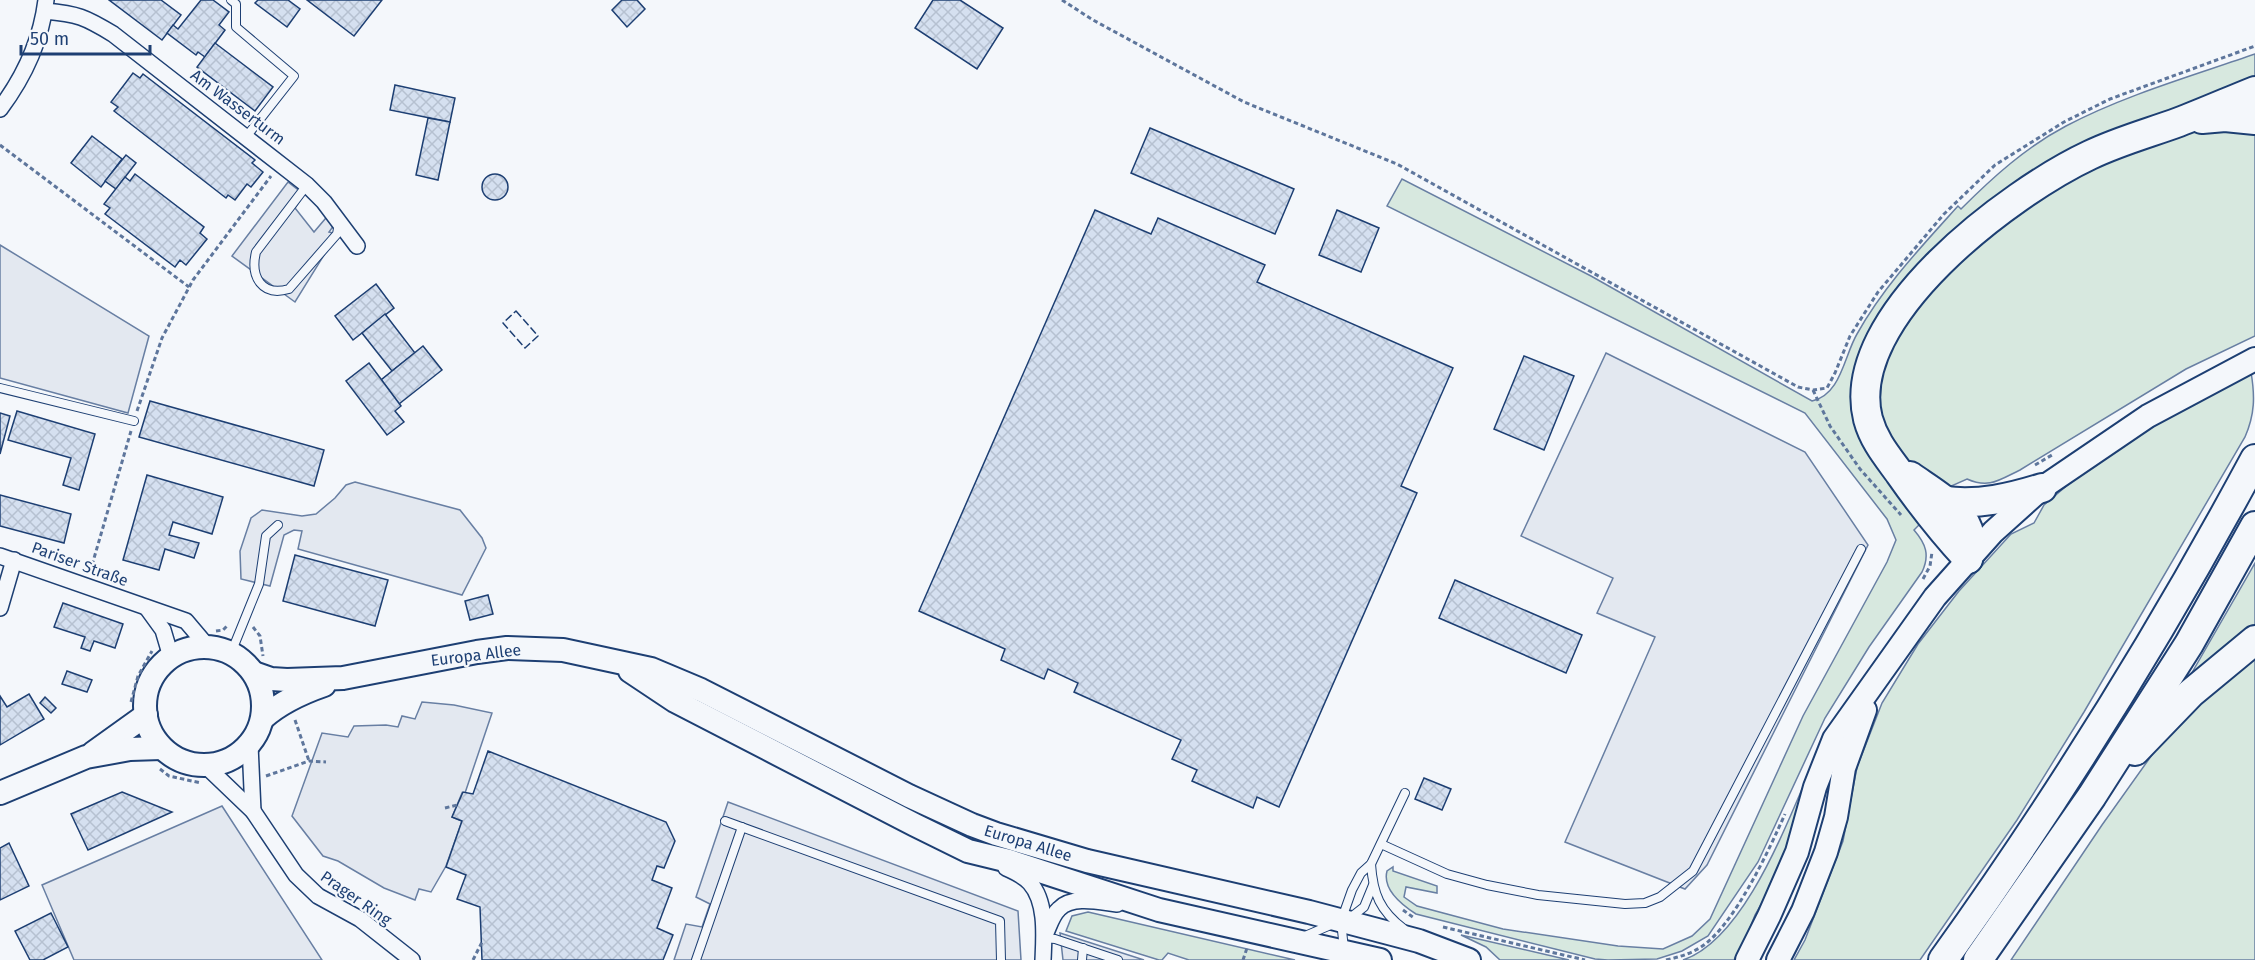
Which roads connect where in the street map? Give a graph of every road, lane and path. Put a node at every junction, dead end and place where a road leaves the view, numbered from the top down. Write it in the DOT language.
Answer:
graph roads {
  1 [pos="231,0"];
  2 [pos="1062,0"];
  3 [pos="46,5"];
  4 [pos="2255,91"];
  5 [pos="0,110"];
  6 [pos="2255,120"];
  7 [pos="2179,122"];
  8 [pos="246,137"];
  9 [pos="0,145"];
  10 [pos="267,181"];
  11 [pos="307,184"];
  12 [pos="339,223"];
  13 [pos="357,246"];
  14 [pos="189,287"];
  15 [pos="2255,359"];
  16 [pos="0,388"];
  17 [pos="134,421"];
  18 [pos="2255,459"];
  19 [pos="1891,462"];
  20 [pos="2042,488"];
  21 [pos="1945,501"];
  22 [pos="1904,517"];
  23 [pos="278,525"];
  24 [pos="2255,526"];
  25 [pos="1861,549"];
  26 [pos="7,558"];
  27 [pos="1968,559"];
  28 [pos="86,585"];
  29 [pos="0,608"];
  30 [pos="147,608"];
  31 [pos="186,621"];
  32 [pos="244,621"];
  33 [pos="2255,640"];
  34 [pos="208,647"];
  35 [pos="162,651"];
  36 [pos="231,653"];
  37 [pos="611,660"];
  38 [pos="259,666"];
  39 [pos="343,678"];
  40 [pos="1876,680"];
  41 [pos="290,698"];
  42 [pos="138,710"];
  43 [pos="263,718"];
  44 [pos="250,745"];
  45 [pos="161,748"];
  46 [pos="86,757"];
  47 [pos="326,762"];
  48 [pos="206,766"];
  49 [pos="0,793"];
  50 [pos="1405,793"];
  51 [pos="2092,796"];
  52 [pos="457,805"];
  53 [pos="445,808"];
  54 [pos="254,811"];
  55 [pos="725,821"];
  56 [pos="742,827"];
  57 [pos="1381,844"];
  58 [pos="968,850"];
  59 [pos="1371,864"];
  60 [pos="1373,885"];
  61 [pos="1398,905"];
  62 [pos="1159,910"];
  63 [pos="1341,921"];
  64 [pos="1437,926"];
  65 [pos="1419,931"];
  66 [pos="1044,938"];
  67 [pos="1296,940"];
  68 [pos="482,942"];
  69 [pos="1248,946"];
  70 [pos="1083,948"];
  71 [pos="1345,950"];
  72 [pos="412,960"];
  73 [pos="473,960"];
  74 [pos="696,960"];
  75 [pos="1001,960"];
  76 [pos="1043,960"];
  77 [pos="1082,960"];
  78 [pos="1118,960"];
  79 [pos="1243,960"];
  80 [pos="1380,960"];
  81 [pos="1469,960"];
  82 [pos="1585,960"];
  83 [pos="1747,960"];
  84 [pos="1778,960"];
  85 [pos="1943,960"];
  86 [pos="1978,960"];
  1 -- 8 [label="lane"];
  2 -- 22 [label="path"];
  3 -- 5 [label="street"];
  3 -- 8 [label="street, Am Wasserturm"];
  4 -- 7 [label="highway"];
  6 -- 7 [label="highway"];
  7 -- 19 [label="highway"];
  8 -- 11 [label="street, Am Wasserturm"];
  9 -- 14 [label="path"];
  10 -- 14 [label="path"];
  11 -- 12 [label="street, Am Wasserturm"];
  11 -- 12 [label="lane"];
  12 -- 13 [label="street, Am Wasserturm"];
  14 -- 17 [label="path"];
  15 -- 20 [label="main road"];
  16 -- 17 [label="lane"];
  17 -- 28 [label="path"];
  18 -- 85 [label="highway"];
  19 -- 21 [label="highway"];
  19 -- 27 [label="highway"];
  20 -- 21 [label="highway"];
  20 -- 27 [label="main road"];
  21 -- 27 [label="highway"];
  23 -- 32 [label="lane"];
  24 -- 51 [label="highway"];
  25 -- 57 [label="lane"];
  26 -- 28 [label="street, Pariser Straße"];
  26 -- 29 [label="street"];
  27 -- 40 [label="main road"];
  28 -- 30 [label="street, Pariser Straße"];
  30 -- 31 [label="street, Pariser Straße"];
  30 -- 35 [label="street"];
  31 -- 32 [label="path"];
  31 -- 34 [label="street"];
  32 -- 36 [label="lane"];
  32 -- 38 [label="path"];
  33 -- 51 [label="highway"];
  34 -- 35 [label="main road"];
  34 -- 36 [label="main road"];
  35 -- 42 [label="main road"];
  35 -- 42 [label="path"];
  36 -- 38 [label="main road"];
  37 -- 39 [label="main road, Europa Allee"];
  37 -- 58 [label="main road, Europa Allee"];
  37 -- 63 [label="main road, Europa Allee"];
  38 -- 39 [label="main road, Europa Allee"];
  38 -- 43 [label="main road"];
  39 -- 41 [label="main road, Europa Allee"];
  40 -- 83 [label="main road"];
  40 -- 84 [label="main road"];
  41 -- 43 [label="main road, Europa Allee"];
  41 -- 47 [label="path"];
  42 -- 45 [label="main road"];
  42 -- 46 [label="main road"];
  43 -- 44 [label="main road"];
  44 -- 48 [label="main road"];
  44 -- 54 [label="street"];
  45 -- 46 [label="main road"];
  45 -- 48 [label="main road"];
  46 -- 49 [label="main road"];
  48 -- 54 [label="street"];
  50 -- 57 [label="lane"];
  51 -- 86 [label="highway"];
  52 -- 53 [label="path"];
  54 -- 72 [label="street, Prager Ring"];
  55 -- 56 [label="lane"];
  56 -- 74 [label="lane"];
  56 -- 75 [label="lane"];
  57 -- 59 [label="lane"];
  58 -- 62 [label="main road, Europa Allee"];
  58 -- 66 [label="street"];
  59 -- 60 [label="lane"];
  59 -- 63 [label="lane"];
  60 -- 63 [label="lane"];
  60 -- 65 [label="lane"];
  61 -- 65 [label="path"];
  62 -- 66 [label="street"];
  62 -- 67 [label="main road, Europa Allee"];
  63 -- 65 [label="main road, Europa Allee"];
  63 -- 67 [label="lane"];
  63 -- 71 [label="lane"];
  64 -- 82 [label="path"];
  65 -- 81 [label="main road, Europa Allee"];
  66 -- 70 [label="lane"];
  66 -- 76 [label="street"];
  67 -- 71 [label="main road, Europa Allee"];
  68 -- 73 [label="path"];
  69 -- 79 [label="path"];
  70 -- 77 [label="lane"];
  70 -- 78 [label="lane"];
  71 -- 80 [label="main road, Europa Allee"];
}
